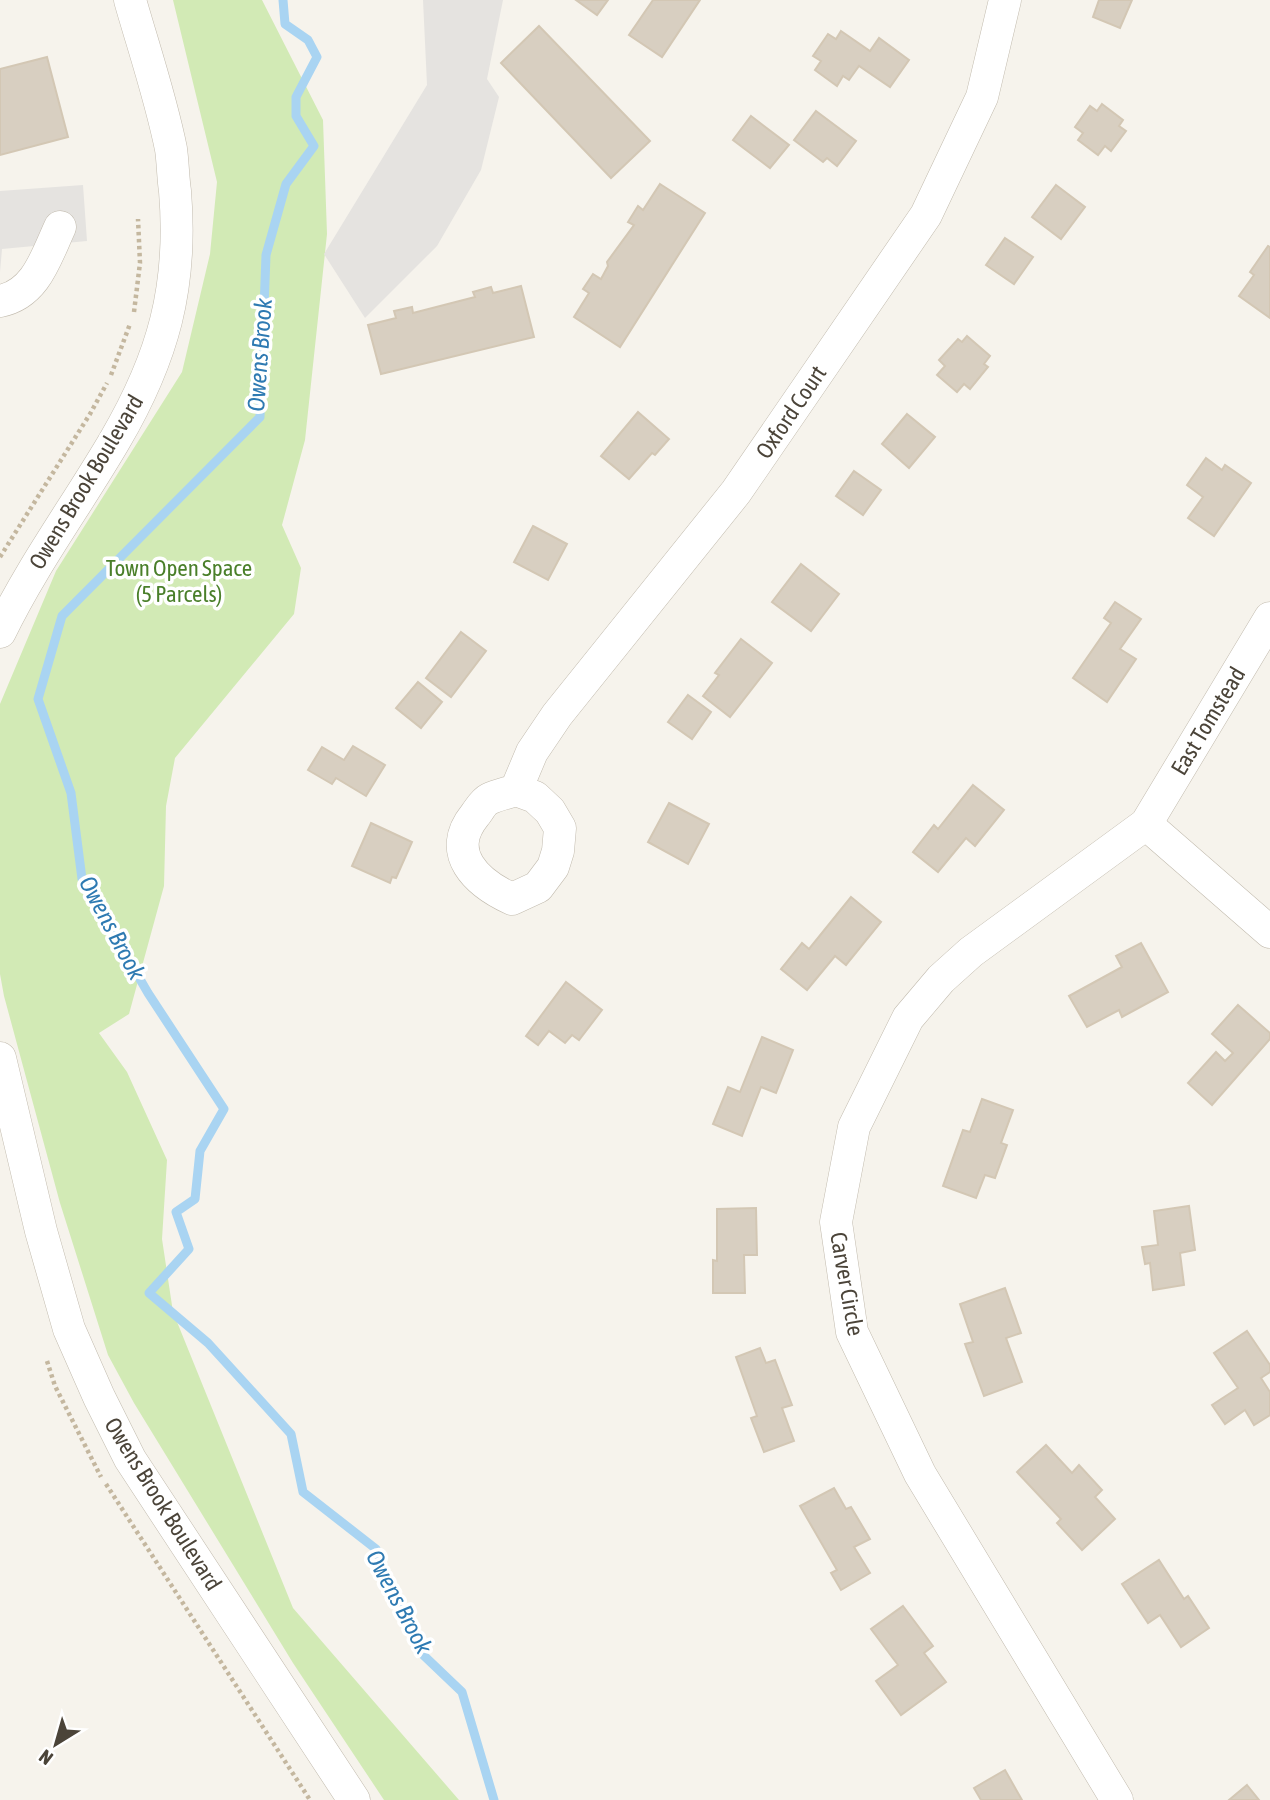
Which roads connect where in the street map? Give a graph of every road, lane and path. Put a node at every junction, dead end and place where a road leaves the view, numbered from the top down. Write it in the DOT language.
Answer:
graph roads {
  1 [pos="130,0"];
  2 [pos="1005,0"];
  3 [pos="138,219"];
  4 [pos="60,227"];
  5 [pos="0,301"];
  6 [pos="0,557"];
  7 [pos="1270,618"];
  8 [pos="0,632"];
  9 [pos="516,790"];
  10 [pos="1146,824"];
  11 [pos="1270,932"];
  12 [pos="0,1058"];
  13 [pos="354,1800"];
  14 [pos="1117,1800"];
  1 -- 8 [label="street, Owens Brook Boulevard"];
  2 -- 9 [label="street, Oxford Court"];
  3 -- 6 [label="path"];
  4 -- 5 [label="street"];
  7 -- 10 [label="street, East Tomstead"];
  10 -- 11 [label="street"];
  10 -- 14 [label="street, Carver Circle"];
  12 -- 13 [label="street, Owens Brook Boulevard"];
}
